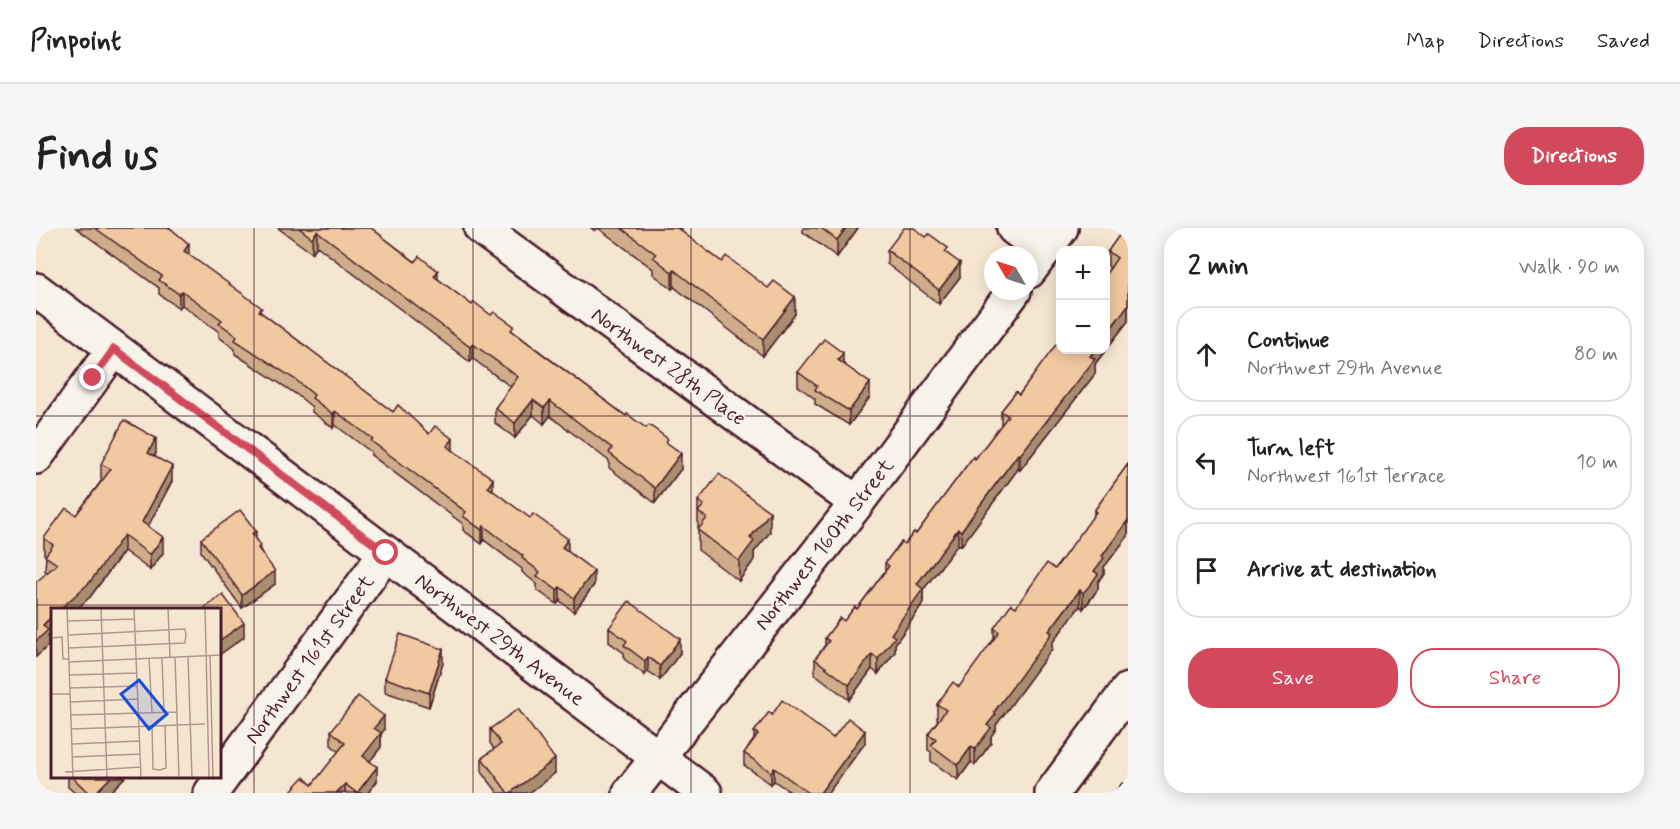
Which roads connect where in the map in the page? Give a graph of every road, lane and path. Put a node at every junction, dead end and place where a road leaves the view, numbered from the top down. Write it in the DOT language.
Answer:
graph roads {
  1 [pos="481,228"];
  2 [pos="1014,228"];
  3 [pos="1045,250"];
  4 [pos="36,290"];
  5 [pos="1007,300"];
  6 [pos="114,349"];
  7 [pos="36,458"];
  8 [pos="857,503"];
  9 [pos="386,553"];
  10 [pos="1124,704"];
  11 [pos="657,757"];
  12 [pos="211,793"];
  13 [pos="630,793"];
  14 [pos="705,793"];
  15 [pos="1052,793"];
  1 -- 8 [label="street, Northwest 28th Place"];
  2 -- 3 [label="street"];
  4 -- 6 [label="street, Northwest 29th Avenue"];
  5 -- 8 [label="street, Northwest 160th Street"];
  6 -- 7 [label="street"];
  6 -- 9 [label="street, Northwest 29th Avenue"];
  8 -- 11 [label="street, Northwest 160th Street"];
  9 -- 11 [label="street, Northwest 29th Avenue"];
  9 -- 12 [label="street, Northwest 161st Street"];
  10 -- 15 [label="street"];
  11 -- 13 [label="street, Northwest 160th Street"];
  11 -- 14 [label="street, Northwest 29th Avenue"];
}
